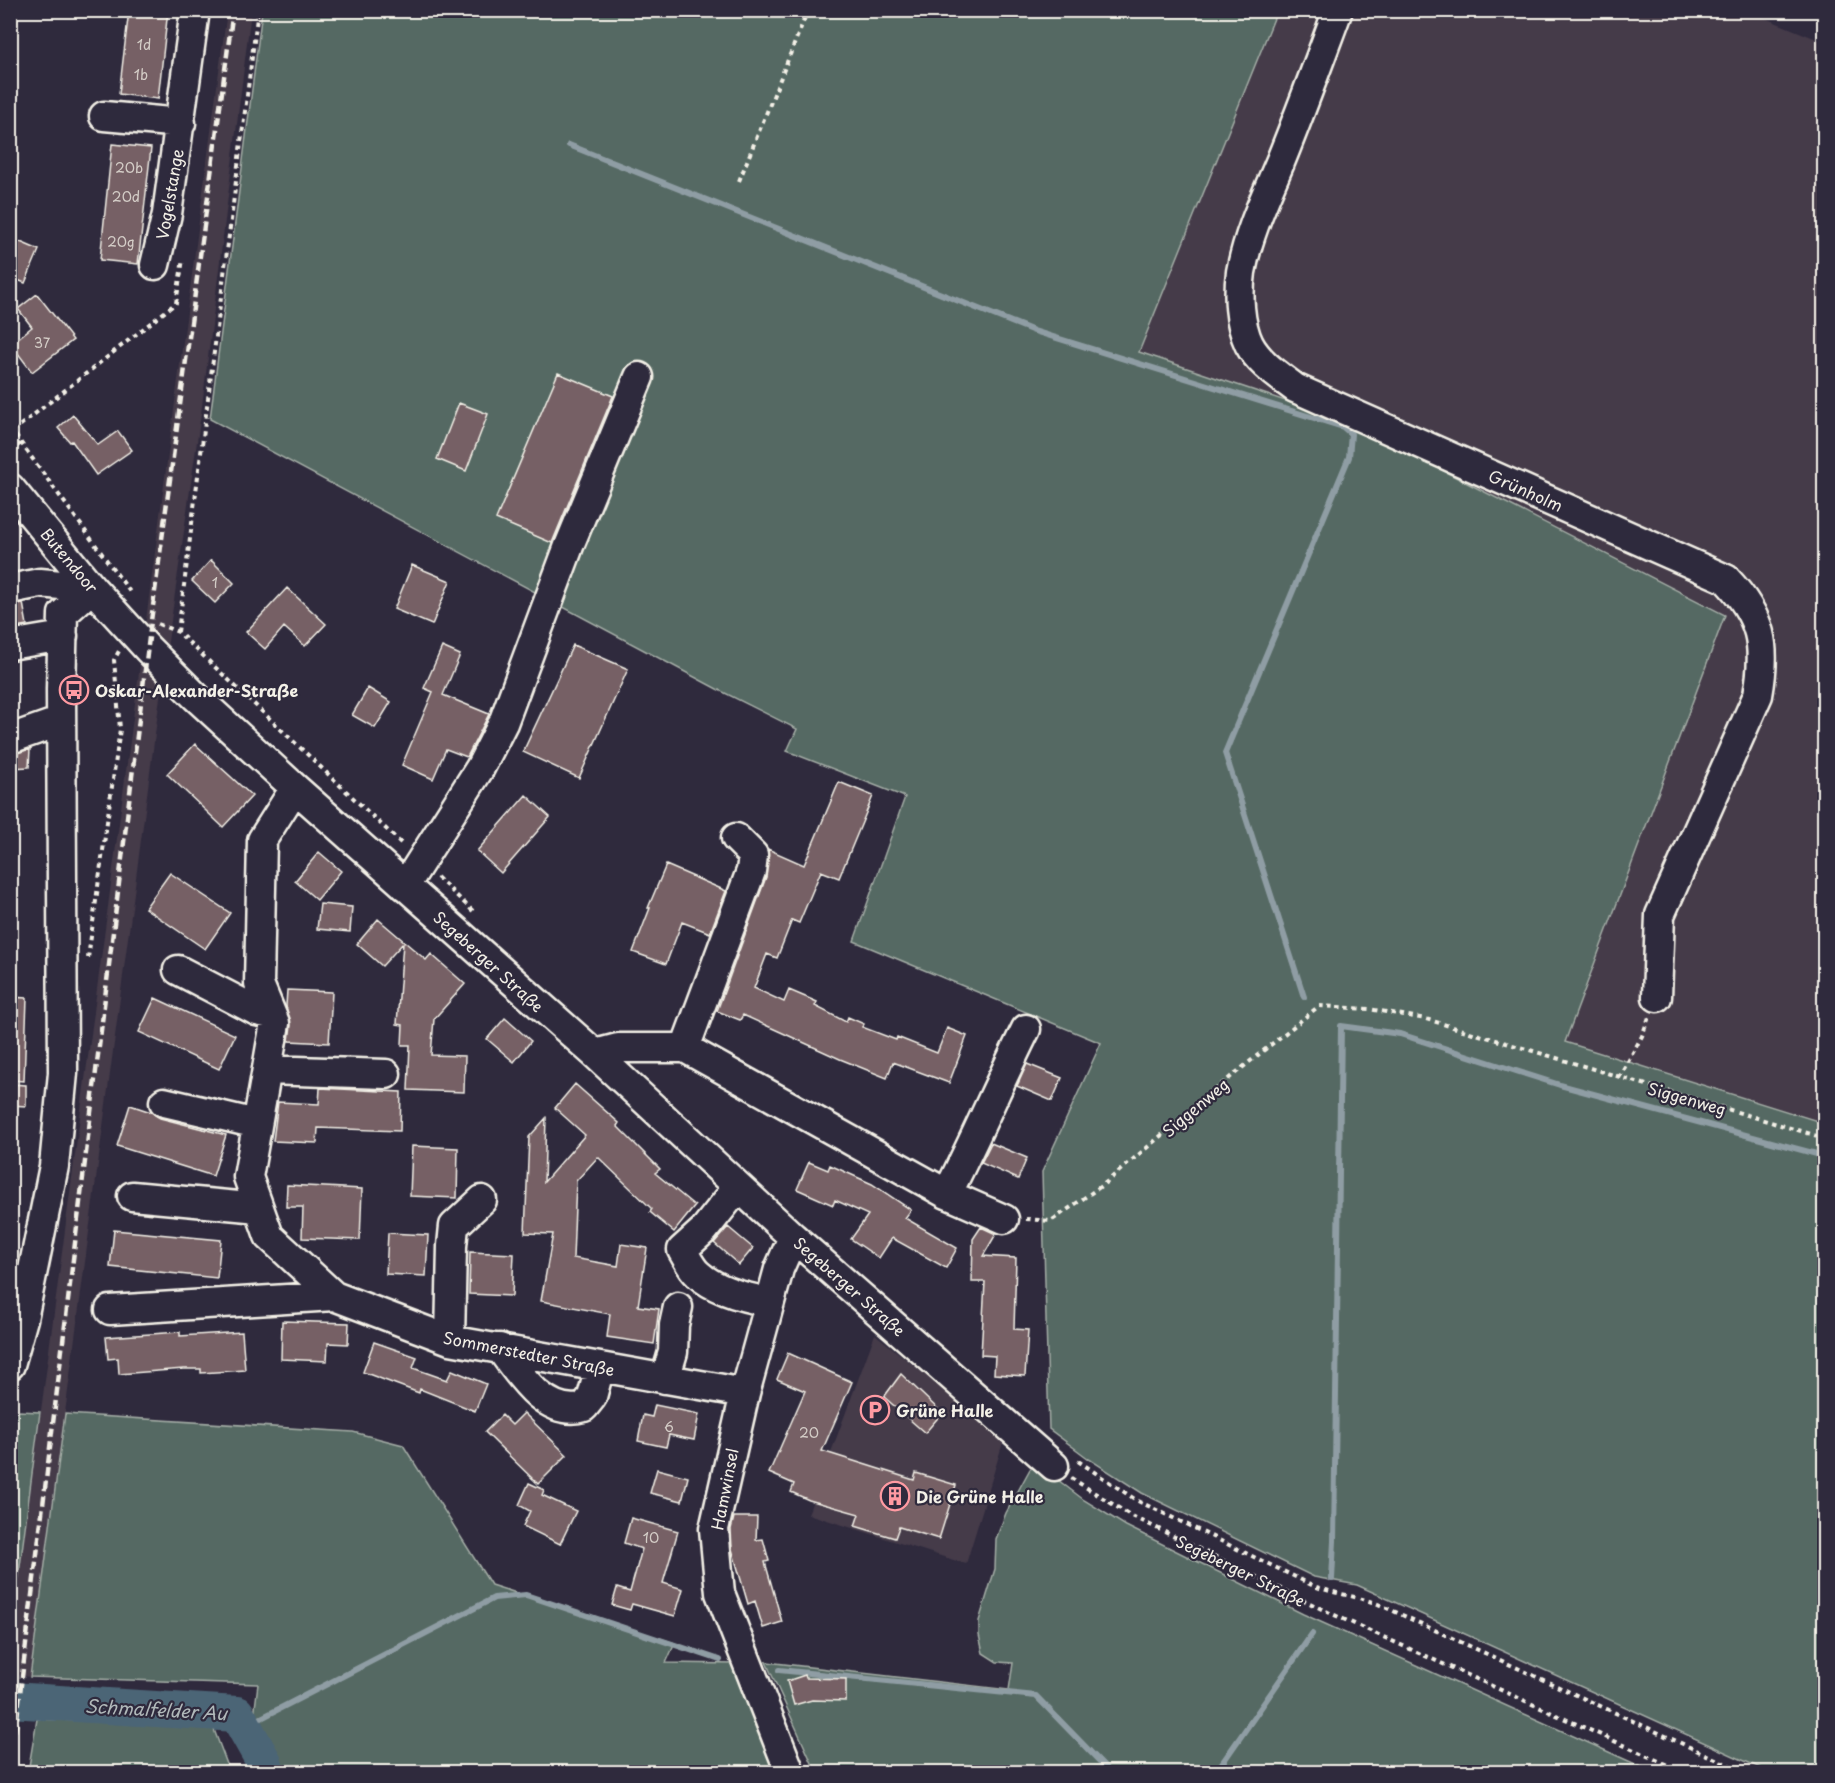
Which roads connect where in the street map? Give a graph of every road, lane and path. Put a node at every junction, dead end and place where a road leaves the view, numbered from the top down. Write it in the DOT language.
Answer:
graph roads {
  1 [pos="195,10"];
  2 [pos="258,10"];
  3 [pos="808,10"];
  4 [pos="1338,10"];
  5 [pos="104,116"];
  6 [pos="181,123"];
  7 [pos="740,181"];
  8 [pos="155,265"];
  9 [pos="639,377"];
  10 [pos="10,428"];
  11 [pos="22,442"];
  12 [pos="10,452"];
  13 [pos="10,488"];
  14 [pos="92,588"];
  15 [pos="10,589"];
  16 [pos="130,592"];
  17 [pos="141,626"];
  18 [pos="63,636"];
  19 [pos="10,645"];
  20 [pos="61,721"];
  21 [pos="10,739"];
  22 [pos="295,788"];
  23 [pos="736,838"];
  24 [pos="405,886"];
  25 [pos="87,969"];
  26 [pos="178,970"];
  27 [pos="1657,997"];
  28 [pos="271,1014"];
  29 [pos="1026,1029"];
  30 [pos="685,1048"];
  31 [pos="595,1054"];
  32 [pos="267,1070"];
  33 [pos="386,1074"];
  34 [pos="1619,1078"];
  35 [pos="164,1102"];
  36 [pos="257,1124"];
  37 [pos="1824,1138"];
  38 [pos="738,1187"];
  39 [pos="947,1194"];
  40 [pos="132,1196"];
  41 [pos="482,1200"];
  42 [pos="259,1208"];
  43 [pos="1004,1219"];
  44 [pos="793,1237"];
  45 [pos="334,1296"];
  46 [pos="770,1302"];
  47 [pos="678,1307"];
  48 [pos="110,1310"];
  49 [pos="450,1340"];
  50 [pos="500,1348"];
  51 [pos="10,1365"];
  52 [pos="600,1367"];
  53 [pos="665,1379"];
  54 [pos="745,1393"];
  55 [pos="1054,1466"];
  56 [pos="1087,1469"];
  57 [pos="790,1773"];
  58 [pos="1683,1773"];
  59 [pos="1744,1773"];
  1 -- 6 [label="street, Vogelstange"];
  2 -- 17 [label="path"];
  3 -- 7 [label="path"];
  4 -- 27 [label="street, Grünholm"];
  5 -- 6 [label="street"];
  6 -- 8 [label="street, Vogelstange"];
  9 -- 24 [label="street"];
  10 -- 11 [label="path"];
  11 -- 12 [label="path"];
  11 -- 16 [label="path"];
  13 -- 14 [label="street, Butendoor"];
  14 -- 15 [label="street"];
  14 -- 17 [label="street, Butendoor"];
  14 -- 18 [label="street"];
  17 -- 22 [label="street, Segeberger Straße"];
  17 -- 25 [label="path"];
  18 -- 19 [label="street"];
  18 -- 20 [label="street"];
  20 -- 21 [label="street"];
  20 -- 51 [label="street"];
  22 -- 24 [label="street, Segeberger Straße"];
  22 -- 28 [label="street, Sommerstedter Straße"];
  23 -- 30 [label="street"];
  24 -- 31 [label="street, Segeberger Straße"];
  26 -- 28 [label="street"];
  27 -- 34 [label="path"];
  28 -- 32 [label="street, Sommerstedter Straße"];
  29 -- 39 [label="street"];
  30 -- 31 [label="street"];
  30 -- 39 [label="street"];
  31 -- 38 [label="street, Segeberger Straße"];
  32 -- 33 [label="street"];
  32 -- 36 [label="street, Sommerstedter Straße"];
  34 -- 37 [label="path, Siggenweg"];
  34 -- 43 [label="path, Siggenweg"];
  35 -- 36 [label="street"];
  36 -- 42 [label="street, Sommerstedter Straße"];
  38 -- 44 [label="street, Segeberger Straße"];
  38 -- 46 [label="street"];
  39 -- 43 [label="street"];
  40 -- 42 [label="street"];
  41 -- 49 [label="street"];
  42 -- 45 [label="street, Sommerstedter Straße"];
  44 -- 46 [label="street, Hamwinsel"];
  44 -- 55 [label="street, Segeberger Straße"];
  45 -- 48 [label="street"];
  45 -- 49 [label="street, Sommerstedter Straße"];
  46 -- 54 [label="street, Hamwinsel"];
  47 -- 53 [label="street"];
  49 -- 50 [label="street, Sommerstedter Straße"];
  50 -- 52 [label="street, Sommerstedter Straße"];
  50 -- 52 [label="street"];
  52 -- 53 [label="street, Sommerstedter Straße"];
  53 -- 54 [label="street, Sommerstedter Straße"];
  54 -- 57 [label="street, Hamwinsel"];
  55 -- 58 [label="path, Segeberger Straße"];
  56 -- 59 [label="path"];
}
